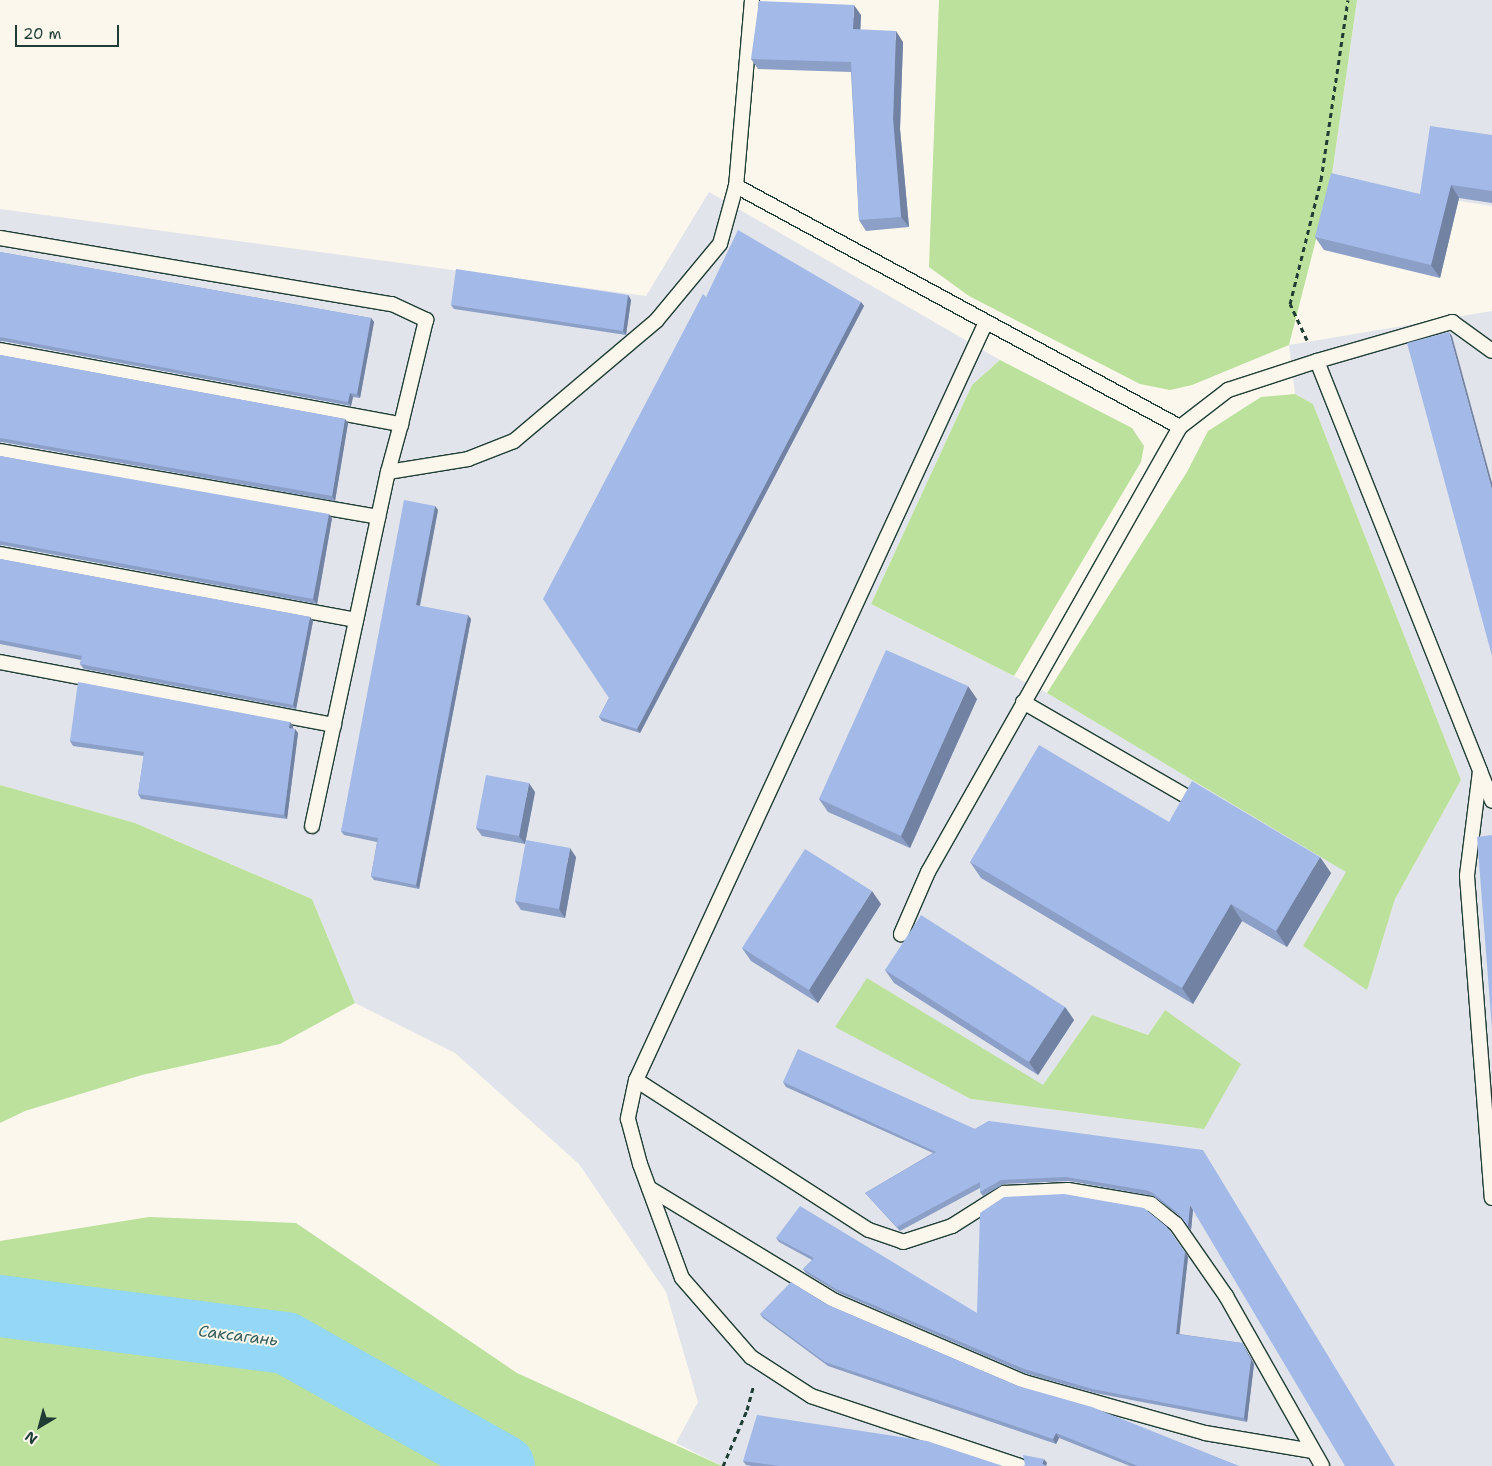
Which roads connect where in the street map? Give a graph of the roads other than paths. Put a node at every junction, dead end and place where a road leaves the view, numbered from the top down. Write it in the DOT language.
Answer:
graph roads {
  1 [pos="752,0"];
  2 [pos="736,186"];
  3 [pos="0,238"];
  4 [pos="986,322"];
  5 [pos="0,350"];
  6 [pos="1492,352"];
  7 [pos="1317,361"];
  8 [pos="401,424"];
  9 [pos="1180,427"];
  10 [pos="0,451"];
  11 [pos="388,472"];
  12 [pos="378,517"];
  13 [pos="0,554"];
  14 [pos="356,620"];
  15 [pos="0,662"];
  16 [pos="1023,702"];
  17 [pos="334,725"];
  18 [pos="1480,771"];
  19 [pos="1191,799"];
  20 [pos="1492,801"];
  21 [pos="312,826"];
  22 [pos="901,934"];
  23 [pos="636,1080"];
  24 [pos="649,1188"];
  25 [pos="1492,1198"];
  26 [pos="1313,1451"];
  27 [pos="1020,1466"];
  28 [pos="1322,1466"];
  1 -- 2 [label="lane"];
  2 -- 4 [label="lane"];
  2 -- 11 [label="lane"];
  3 -- 8 [label="lane"];
  4 -- 9 [label="lane"];
  4 -- 23 [label="lane"];
  5 -- 8 [label="lane"];
  6 -- 7 [label="lane"];
  7 -- 9 [label="lane"];
  7 -- 18 [label="lane"];
  8 -- 11 [label="lane"];
  9 -- 16 [label="lane"];
  10 -- 12 [label="lane"];
  11 -- 12 [label="lane"];
  12 -- 14 [label="lane"];
  13 -- 14 [label="lane"];
  14 -- 17 [label="lane"];
  15 -- 17 [label="lane"];
  16 -- 19 [label="lane"];
  16 -- 22 [label="lane"];
  17 -- 21 [label="lane"];
  18 -- 20 [label="lane"];
  18 -- 25 [label="lane"];
  23 -- 24 [label="lane"];
  23 -- 26 [label="lane"];
  24 -- 26 [label="lane"];
  24 -- 27 [label="lane"];
  26 -- 28 [label="lane"];
}
